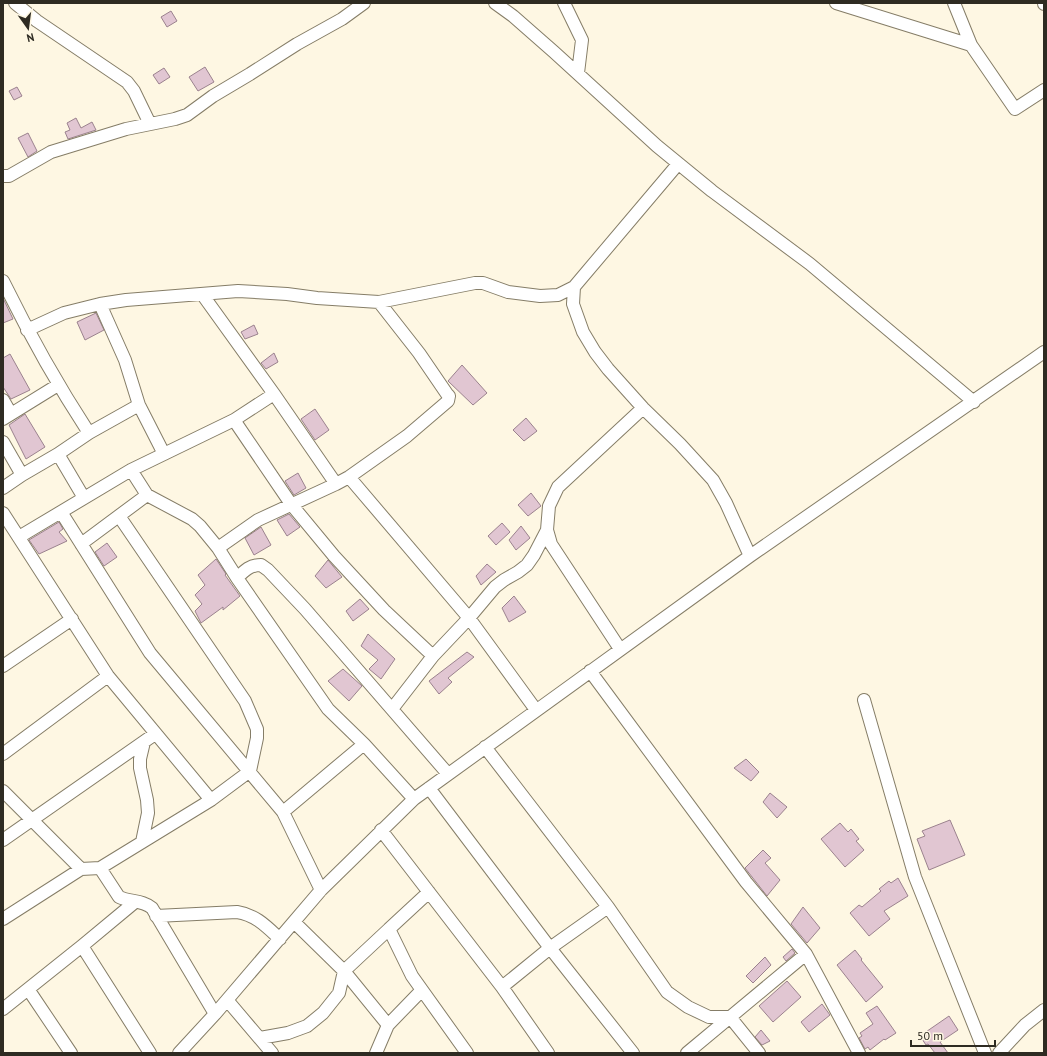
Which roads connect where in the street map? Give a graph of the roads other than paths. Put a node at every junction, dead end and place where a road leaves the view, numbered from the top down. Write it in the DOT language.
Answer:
graph roads {
  1 [pos="15,3"];
  2 [pos="364,3"];
  3 [pos="495,3"];
  4 [pos="564,3"];
  5 [pos="836,3"];
  6 [pos="954,3"];
  7 [pos="971,45"];
  8 [pos="578,73"];
  9 [pos="1044,90"];
  10 [pos="150,124"];
  11 [pos="678,164"];
  12 [pos="3,176"];
  13 [pos="3,281"];
  14 [pos="574,287"];
  15 [pos="202,294"];
  16 [pos="558,295"];
  17 [pos="379,302"];
  18 [pos="100,304"];
  19 [pos="573,304"];
  20 [pos="27,330"];
  21 [pos="1044,352"];
  22 [pos="58,385"];
  23 [pos="274,394"];
  24 [pos="3,400"];
  25 [pos="974,402"];
  26 [pos="139,405"];
  27 [pos="643,408"];
  28 [pos="7,416"];
  29 [pos="234,420"];
  30 [pos="89,433"];
  31 [pos="3,442"];
  32 [pos="58,454"];
  33 [pos="164,454"];
  34 [pos="132,470"];
  35 [pos="22,475"];
  36 [pos="349,477"];
  37 [pos="336,484"];
  38 [pos="3,488"];
  39 [pos="147,495"];
  40 [pos="84,498"];
  41 [pos="291,504"];
  42 [pos="61,512"];
  43 [pos="3,513"];
  44 [pos="119,516"];
  45 [pos="547,530"];
  46 [pos="19,538"];
  47 [pos="81,544"];
  48 [pos="218,548"];
  49 [pos="750,556"];
  50 [pos="237,578"];
  51 [pos="469,618"];
  52 [pos="72,619"];
  53 [pos="620,650"];
  54 [pos="433,656"];
  55 [pos="3,666"];
  56 [pos="590,671"];
  57 [pos="108,676"];
  58 [pos="864,700"];
  59 [pos="392,709"];
  60 [pos="536,710"];
  61 [pos="155,734"];
  62 [pos="144,742"];
  63 [pos="364,744"];
  64 [pos="485,747"];
  65 [pos="3,754"];
  66 [pos="250,771"];
  67 [pos="448,774"];
  68 [pos="429,788"];
  69 [pos="3,791"];
  70 [pos="414,799"];
  71 [pos="211,800"];
  72 [pos="283,812"];
  73 [pos="31,820"];
  74 [pos="381,830"];
  75 [pos="3,840"];
  76 [pos="142,842"];
  77 [pos="100,868"];
  78 [pos="81,869"];
  79 [pos="321,890"];
  80 [pos="429,892"];
  81 [pos="135,902"];
  82 [pos="608,907"];
  83 [pos="156,916"];
  84 [pos="3,919"];
  85 [pos="294,922"];
  86 [pos="389,929"];
  87 [pos="280,939"];
  88 [pos="82,946"];
  89 [pos="550,948"];
  90 [pos="806,954"];
  91 [pos="344,971"];
  92 [pos="502,987"];
  93 [pos="28,989"];
  94 [pos="422,990"];
  95 [pos="228,1000"];
  96 [pos="3,1009"];
  97 [pos="1044,1010"];
  98 [pos="215,1014"];
  99 [pos="730,1017"];
  100 [pos="388,1025"];
  101 [pos="260,1038"];
  102 [pos="71,1053"];
  103 [pos="150,1053"];
  104 [pos="179,1053"];
  105 [pos="272,1053"];
  106 [pos="376,1053"];
  107 [pos="467,1053"];
  108 [pos="548,1053"];
  109 [pos="633,1053"];
  110 [pos="687,1053"];
  111 [pos="759,1053"];
  112 [pos="859,1053"];
  113 [pos="985,1053"];
  114 [pos="999,1053"];
  1 -- 10 [label="street"];
  2 -- 10 [label="street"];
  3 -- 8 [label="street"];
  4 -- 8 [label="street"];
  5 -- 7 [label="street"];
  6 -- 7 [label="street"];
  7 -- 9 [label="street"];
  8 -- 11 [label="street"];
  10 -- 12 [label="street"];
  11 -- 14 [label="street"];
  11 -- 25 [label="street"];
  13 -- 20 [label="street"];
  14 -- 16 [label="street"];
  14 -- 19 [label="street"];
  15 -- 17 [label="street"];
  15 -- 18 [label="street"];
  15 -- 23 [label="street"];
  16 -- 17 [label="street"];
  16 -- 19 [label="street"];
  17 -- 36 [label="street"];
  18 -- 20 [label="street"];
  18 -- 26 [label="street"];
  19 -- 27 [label="street"];
  20 -- 22 [label="street"];
  21 -- 25 [label="street"];
  22 -- 28 [label="street"];
  22 -- 30 [label="street"];
  23 -- 29 [label="street"];
  23 -- 37 [label="street"];
  24 -- 28 [label="street"];
  25 -- 49 [label="street"];
  26 -- 30 [label="street"];
  26 -- 33 [label="street"];
  27 -- 45 [label="street"];
  27 -- 49 [label="street"];
  29 -- 33 [label="street"];
  29 -- 41 [label="street"];
  30 -- 32 [label="street"];
  31 -- 35 [label="street"];
  32 -- 35 [label="street"];
  32 -- 40 [label="street"];
  33 -- 34 [label="street"];
  34 -- 39 [label="street"];
  34 -- 40 [label="street"];
  35 -- 38 [label="street"];
  36 -- 37 [label="street"];
  36 -- 51 [label="street"];
  37 -- 41 [label="street"];
  39 -- 44 [label="street"];
  39 -- 48 [label="street"];
  40 -- 42 [label="street"];
  41 -- 48 [label="street"];
  41 -- 54 [label="street"];
  42 -- 46 [label="street"];
  42 -- 47 [label="street"];
  43 -- 46 [label="street"];
  44 -- 47 [label="street"];
  44 -- 66 [label="street"];
  45 -- 51 [label="street"];
  45 -- 53 [label="street"];
  46 -- 52 [label="street"];
  47 -- 66 [label="street"];
  48 -- 50 [label="street"];
  49 -- 53 [label="street"];
  50 -- 59 [label="street"];
  50 -- 63 [label="street"];
  51 -- 54 [label="street"];
  51 -- 60 [label="street"];
  52 -- 55 [label="street"];
  52 -- 57 [label="street"];
  53 -- 56 [label="street"];
  54 -- 59 [label="street"];
  56 -- 60 [label="street"];
  56 -- 90 [label="street"];
  57 -- 61 [label="street"];
  57 -- 65 [label="street"];
  58 -- 113 [label="street"];
  59 -- 67 [label="street"];
  60 -- 64 [label="street"];
  61 -- 62 [label="street"];
  61 -- 71 [label="street"];
  62 -- 73 [label="street"];
  62 -- 76 [label="street"];
  63 -- 70 [label="street"];
  63 -- 72 [label="street"];
  64 -- 67 [label="street"];
  64 -- 82 [label="street"];
  66 -- 71 [label="street"];
  66 -- 72 [label="street"];
  67 -- 68 [label="street"];
  68 -- 70 [label="street"];
  68 -- 89 [label="street"];
  69 -- 73 [label="street"];
  70 -- 74 [label="street"];
  71 -- 76 [label="street"];
  72 -- 79 [label="street"];
  73 -- 75 [label="street"];
  73 -- 78 [label="street"];
  74 -- 79 [label="street"];
  74 -- 80 [label="street"];
  76 -- 77 [label="street"];
  77 -- 78 [label="street"];
  77 -- 81 [label="street"];
  78 -- 84 [label="street"];
  79 -- 85 [label="street"];
  80 -- 86 [label="street"];
  80 -- 92 [label="street"];
  81 -- 83 [label="street"];
  81 -- 88 [label="street"];
  82 -- 89 [label="street"];
  82 -- 99 [label="street"];
  83 -- 87 [label="street"];
  83 -- 98 [label="street"];
  85 -- 87 [label="street"];
  85 -- 91 [label="street"];
  86 -- 91 [label="street"];
  86 -- 94 [label="street"];
  87 -- 95 [label="street"];
  88 -- 93 [label="street"];
  88 -- 103 [label="street"];
  89 -- 92 [label="street"];
  89 -- 109 [label="street"];
  90 -- 99 [label="street"];
  90 -- 112 [label="street"];
  91 -- 100 [label="street"];
  91 -- 101 [label="street"];
  92 -- 108 [label="street"];
  93 -- 96 [label="street"];
  93 -- 102 [label="street"];
  94 -- 100 [label="street"];
  94 -- 107 [label="street"];
  95 -- 98 [label="street"];
  95 -- 101 [label="street"];
  97 -- 114 [label="street"];
  98 -- 104 [label="street"];
  99 -- 110 [label="street"];
  99 -- 111 [label="street"];
  100 -- 106 [label="street"];
  101 -- 105 [label="street"];
}
